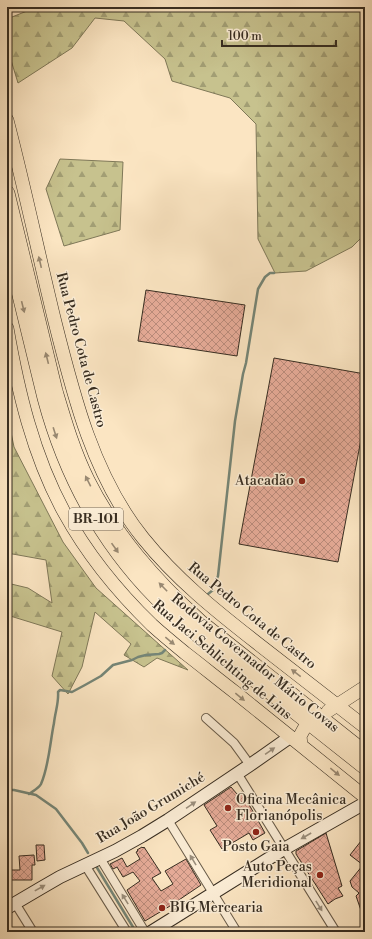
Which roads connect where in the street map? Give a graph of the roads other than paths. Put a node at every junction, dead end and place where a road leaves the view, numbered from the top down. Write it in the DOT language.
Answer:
graph roads {
  1 [pos="7,120"];
  2 [pos="7,193"];
  3 [pos="7,242"];
  4 [pos="7,328"];
  5 [pos="365,687"];
  6 [pos="334,709"];
  7 [pos="206,718"];
  8 [pos="365,727"];
  9 [pos="290,737"];
  10 [pos="301,745"];
  11 [pos="365,753"];
  12 [pos="250,765"];
  13 [pos="365,767"];
  14 [pos="237,773"];
  15 [pos="365,797"];
  16 [pos="365,803"];
  17 [pos="168,820"];
  18 [pos="284,849"];
  19 [pos="100,858"];
  20 [pos="85,865"];
  21 [pos="213,894"];
  22 [pos="11,905"];
  23 [pos="33,932"];
  24 [pos="126,932"];
  25 [pos="145,932"];
  26 [pos="151,932"];
  27 [pos="237,932"];
  28 [pos="336,932"];
  6 -- 1 [label="main road, Rua Pedro Cota de Castro, one-way"];
  11 -- 2 [label="highway, Rodovia Governador Mário Covas / BR-101, one-way"];
  3 -- 13 [label="highway, Rodovia Governador Mário Covas / BR-101, one-way"];
  4 -- 9 [label="main road, Rua Jaci Schlichting de Lins, one-way"];
  5 -- 6 [label="main road"];
  6 -- 8 [label="main road, Rua Pedro Cota de Castro"];
  7 -- 12 [label="street"];
  9 -- 10 [label="main road, Rua Jaci Schlichting de Lins"];
  9 -- 10 [label="main road, Rua João Grumiché"];
  12 -- 9 [label="main road, Rua João Grumiché, one-way"];
  10 -- 15 [label="main road, Rua Jaci Schlichting de Lins, one-way"];
  12 -- 14 [label="main road, Rua João Grumiché"];
  17 -- 14 [label="main road, Rua João Grumiché, one-way"];
  14 -- 18 [label="street"];
  16 -- 18 [label="main road, one-way"];
  17 -- 19 [label="main road, Rua João Grumiché"];
  21 -- 17 [label="street, one-way"];
  18 -- 21 [label="main road"];
  18 -- 28 [label="street, one-way"];
  19 -- 20 [label="main road, Rua João Grumiché"];
  25 -- 19 [label="street, one-way"];
  22 -- 20 [label="main road, Rua João Grumiché, one-way"];
  20 -- 24 [label="street"];
  21 -- 26 [label="main road"];
  21 -- 27 [label="street"];
  22 -- 23 [label="street"];
}
